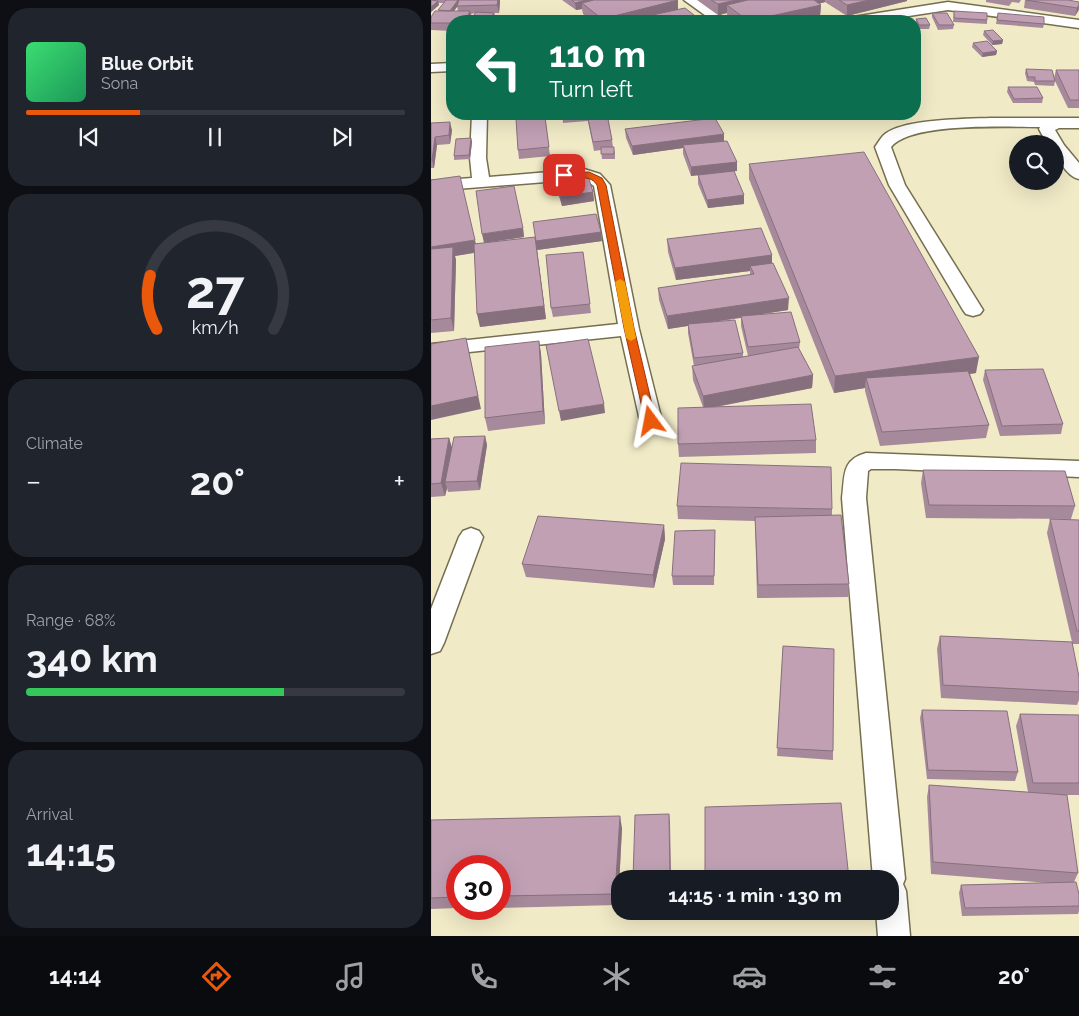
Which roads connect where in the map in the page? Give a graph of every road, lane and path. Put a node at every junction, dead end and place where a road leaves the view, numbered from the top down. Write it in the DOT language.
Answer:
graph roads {
  1 [pos="690,0"];
  2 [pos="925,0"];
  3 [pos="940,8"];
  4 [pos="712,15"];
  5 [pos="893,15"];
  6 [pos="1079,24"];
  7 [pos="446,67"];
  8 [pos="431,68"];
  9 [pos="479,120"];
  10 [pos="1055,123"];
  11 [pos="1079,123"];
  12 [pos="1079,174"];
  13 [pos="481,182"];
  14 [pos="431,186"];
  15 [pos="973,310"];
  16 [pos="629,328"];
  17 [pos="431,350"];
  18 [pos="651,421"];
  19 [pos="1079,469"];
  20 [pos="471,537"];
  21 [pos="431,643"];
  22 [pos="888,870"];
  23 [pos="893,920"];
  24 [pos="894,936"];
  1 -- 4 [label="street"];
  2 -- 3 [label="street"];
  3 -- 5 [label="street"];
  3 -- 6 [label="street"];
  7 -- 8 [label="street"];
  9 -- 13 [label="street"];
  10 -- 11 [label="street"];
  10 -- 12 [label="street"];
  10 -- 15 [label="street"];
  13 -- 14 [label="street"];
  13 -- 16 [label="street"];
  16 -- 17 [label="street"];
  16 -- 18 [label="street"];
  19 -- 22 [label="street"];
  20 -- 21 [label="street"];
  23 -- 24 [label="street"];
}
